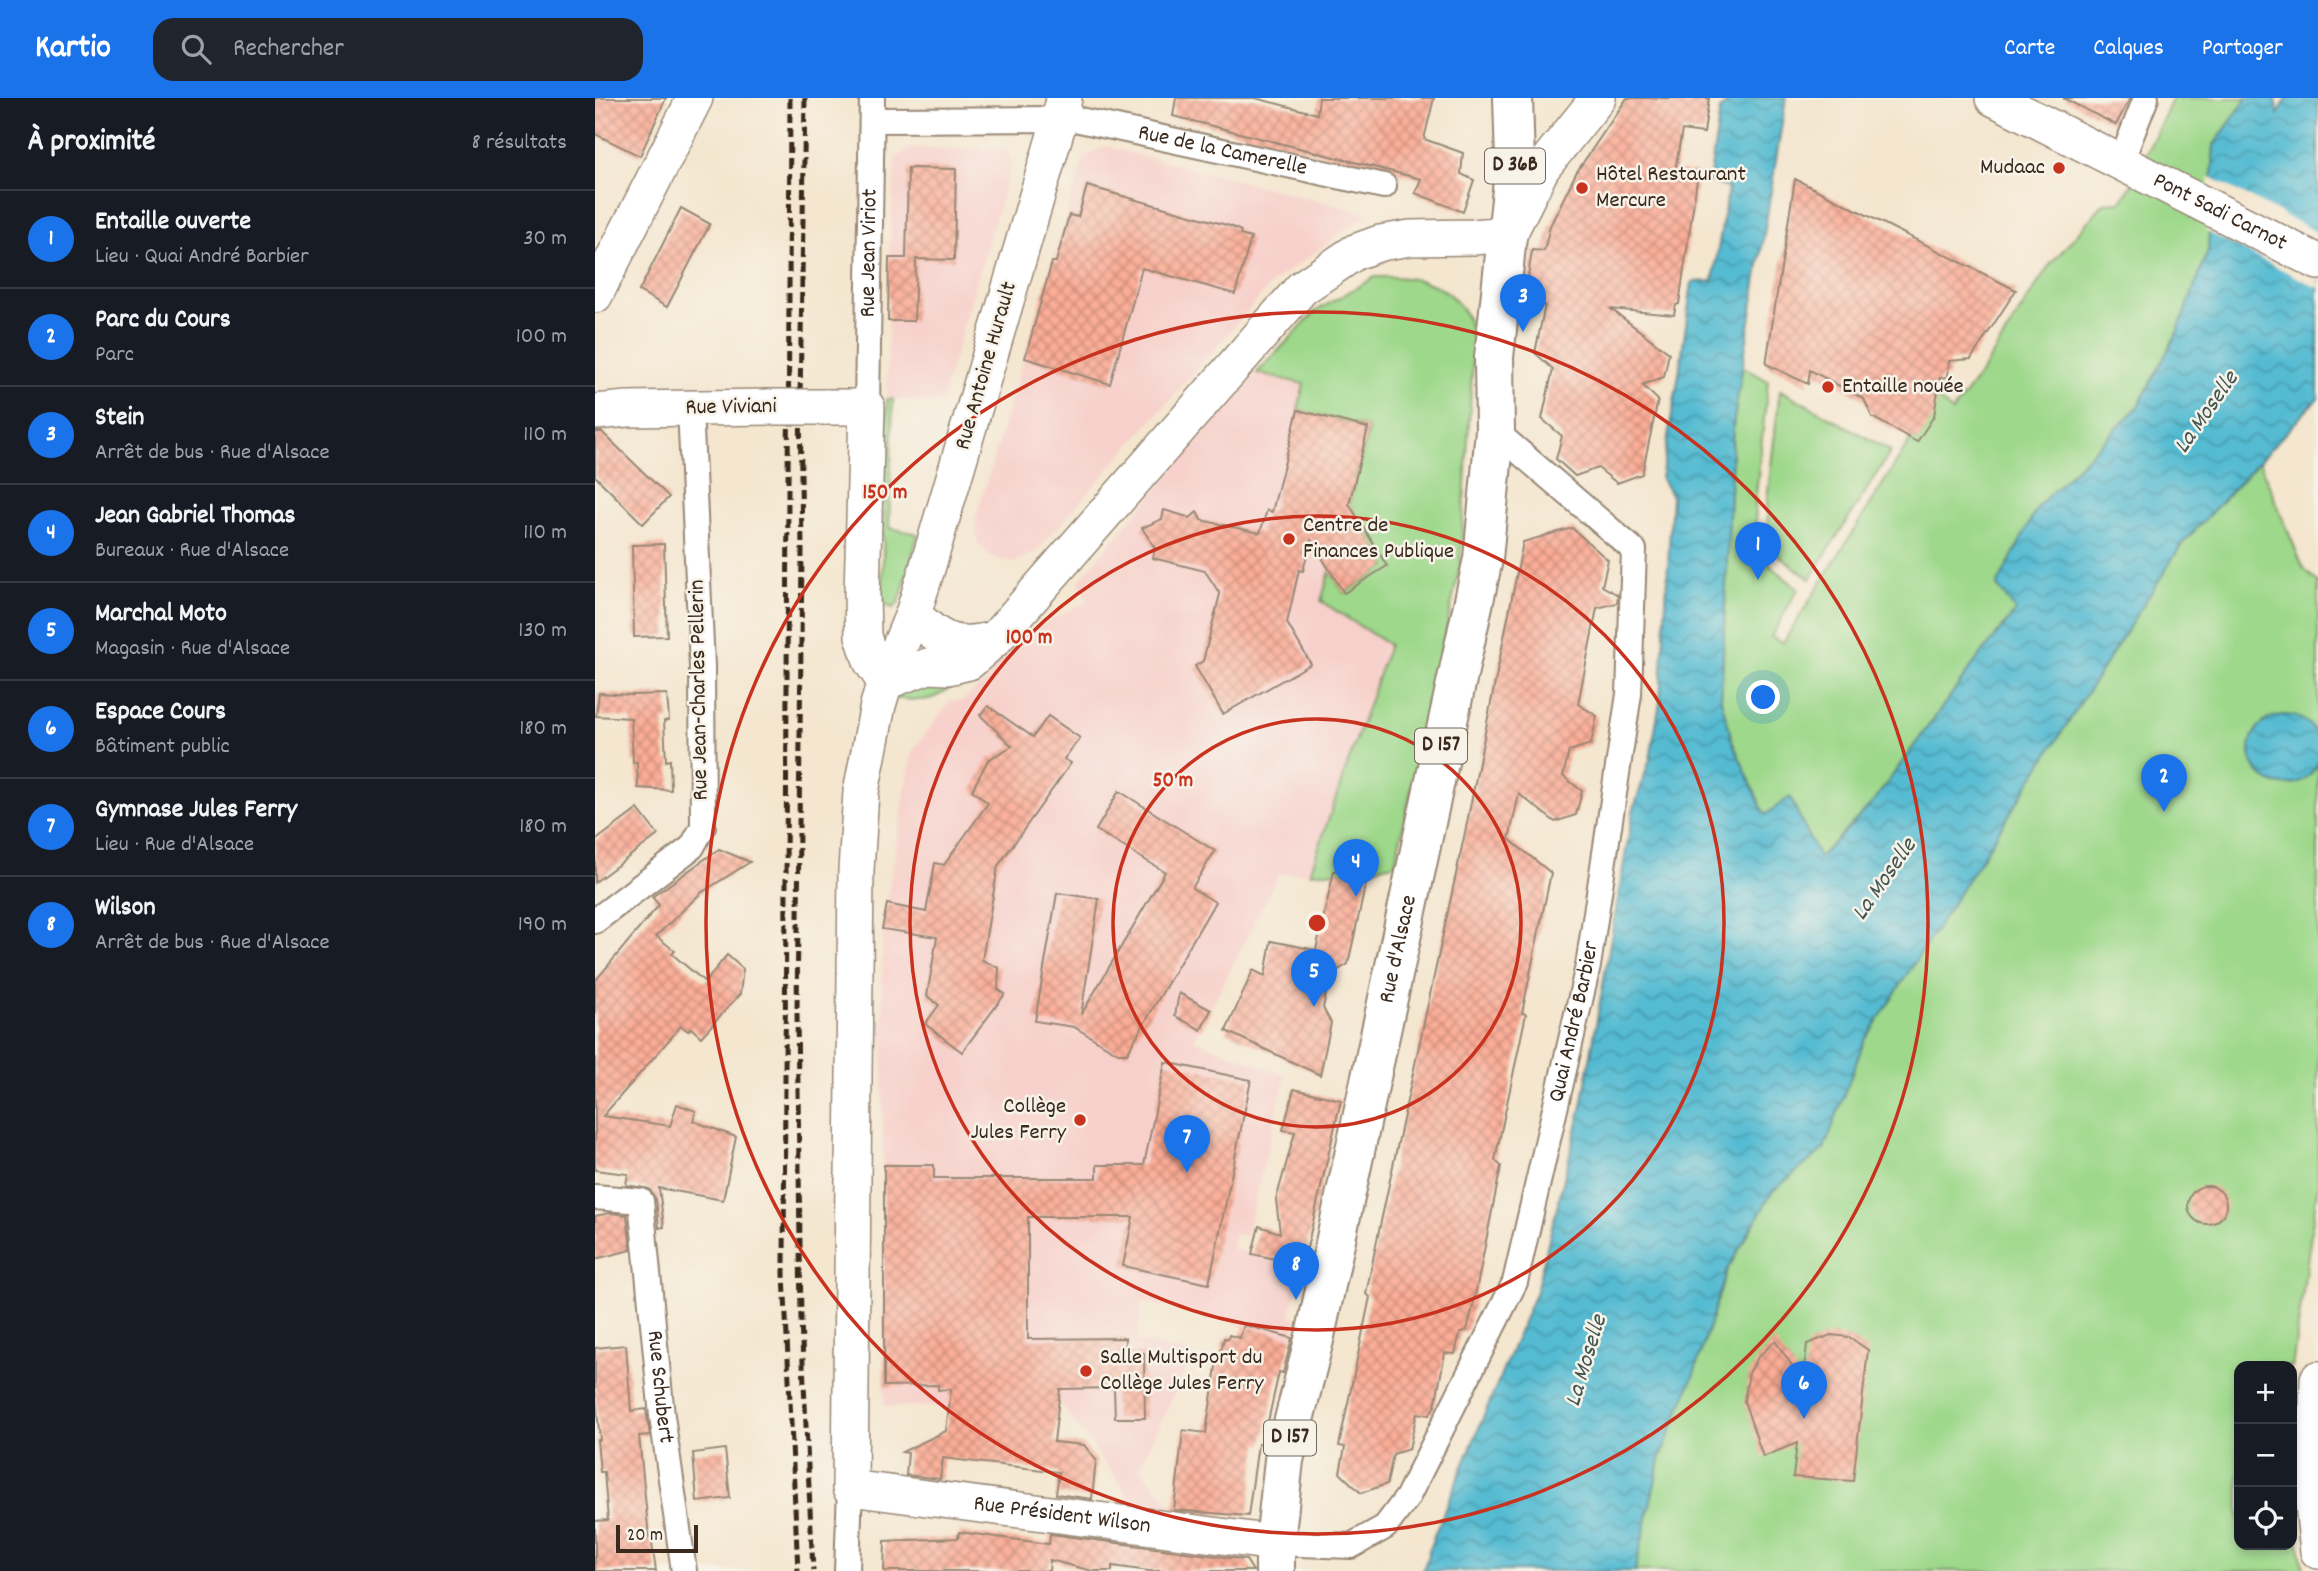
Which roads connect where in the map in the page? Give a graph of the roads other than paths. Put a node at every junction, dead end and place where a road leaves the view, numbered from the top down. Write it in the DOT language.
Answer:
graph roads {
  1 [pos="695,98"];
  2 [pos="1513,98"];
  3 [pos="1598,98"];
  4 [pos="2146,98"];
  5 [pos="2009,101"];
  6 [pos="1062,108"];
  7 [pos="872,109"];
  8 [pos="2121,162"];
  9 [pos="1384,186"];
  10 [pos="1509,234"];
  11 [pos="2318,262"];
  12 [pos="595,295"];
  13 [pos="867,407"];
  14 [pos="690,408"];
  15 [pos="595,412"];
  16 [pos="1495,431"];
  17 [pos="862,594"];
  18 [pos="913,614"];
  19 [pos="995,639"];
  20 [pos="885,682"];
  21 [pos="595,921"];
  22 [pos="595,1196"];
  23 [pos="2318,1379"];
  24 [pos="850,1488"];
  25 [pos="2318,1551"];
  26 [pos="1275,1557"];
  27 [pos="684,1571"];
  28 [pos="847,1571"];
  1 -- 12 [label="street"];
  2 -- 10 [label="main road, D 36B"];
  3 -- 10 [label="street, D 157"];
  4 -- 8 [label="street"];
  5 -- 8 [label="street, Pont Sadi Carnot"];
  6 -- 7 [label="street"];
  6 -- 9 [label="street, Rue de la Camerelle"];
  6 -- 18 [label="street, Rue Antoine Hurault"];
  7 -- 13 [label="street, Rue Jean Viriot"];
  8 -- 11 [label="street, Pont Sadi Carnot"];
  10 -- 16 [label="main road, Rue d'Alsace / D 157"];
  10 -- 19 [label="street"];
  13 -- 14 [label="street, Rue Viviani, bridge"];
  13 -- 17 [label="street"];
  14 -- 15 [label="street, Rue Viviani"];
  14 -- 21 [label="street, Rue Jean-Charles Pellerin"];
  16 -- 26 [label="main road, Rue d'Alsace / D 157"];
  16 -- 26 [label="street, Quai André Barbier"];
  17 -- 18 [label="street"];
  17 -- 20 [label="street"];
  18 -- 19 [label="street"];
  18 -- 20 [label="street, Rue Antoine Hurault"];
  19 -- 20 [label="street"];
  20 -- 24 [label="street, Rue Antoine Hurault"];
  22 -- 27 [label="street, Rue Schubert"];
  23 -- 25 [label="street"];
  24 -- 26 [label="street, Rue Président Wilson"];
  24 -- 28 [label="street"];
}
